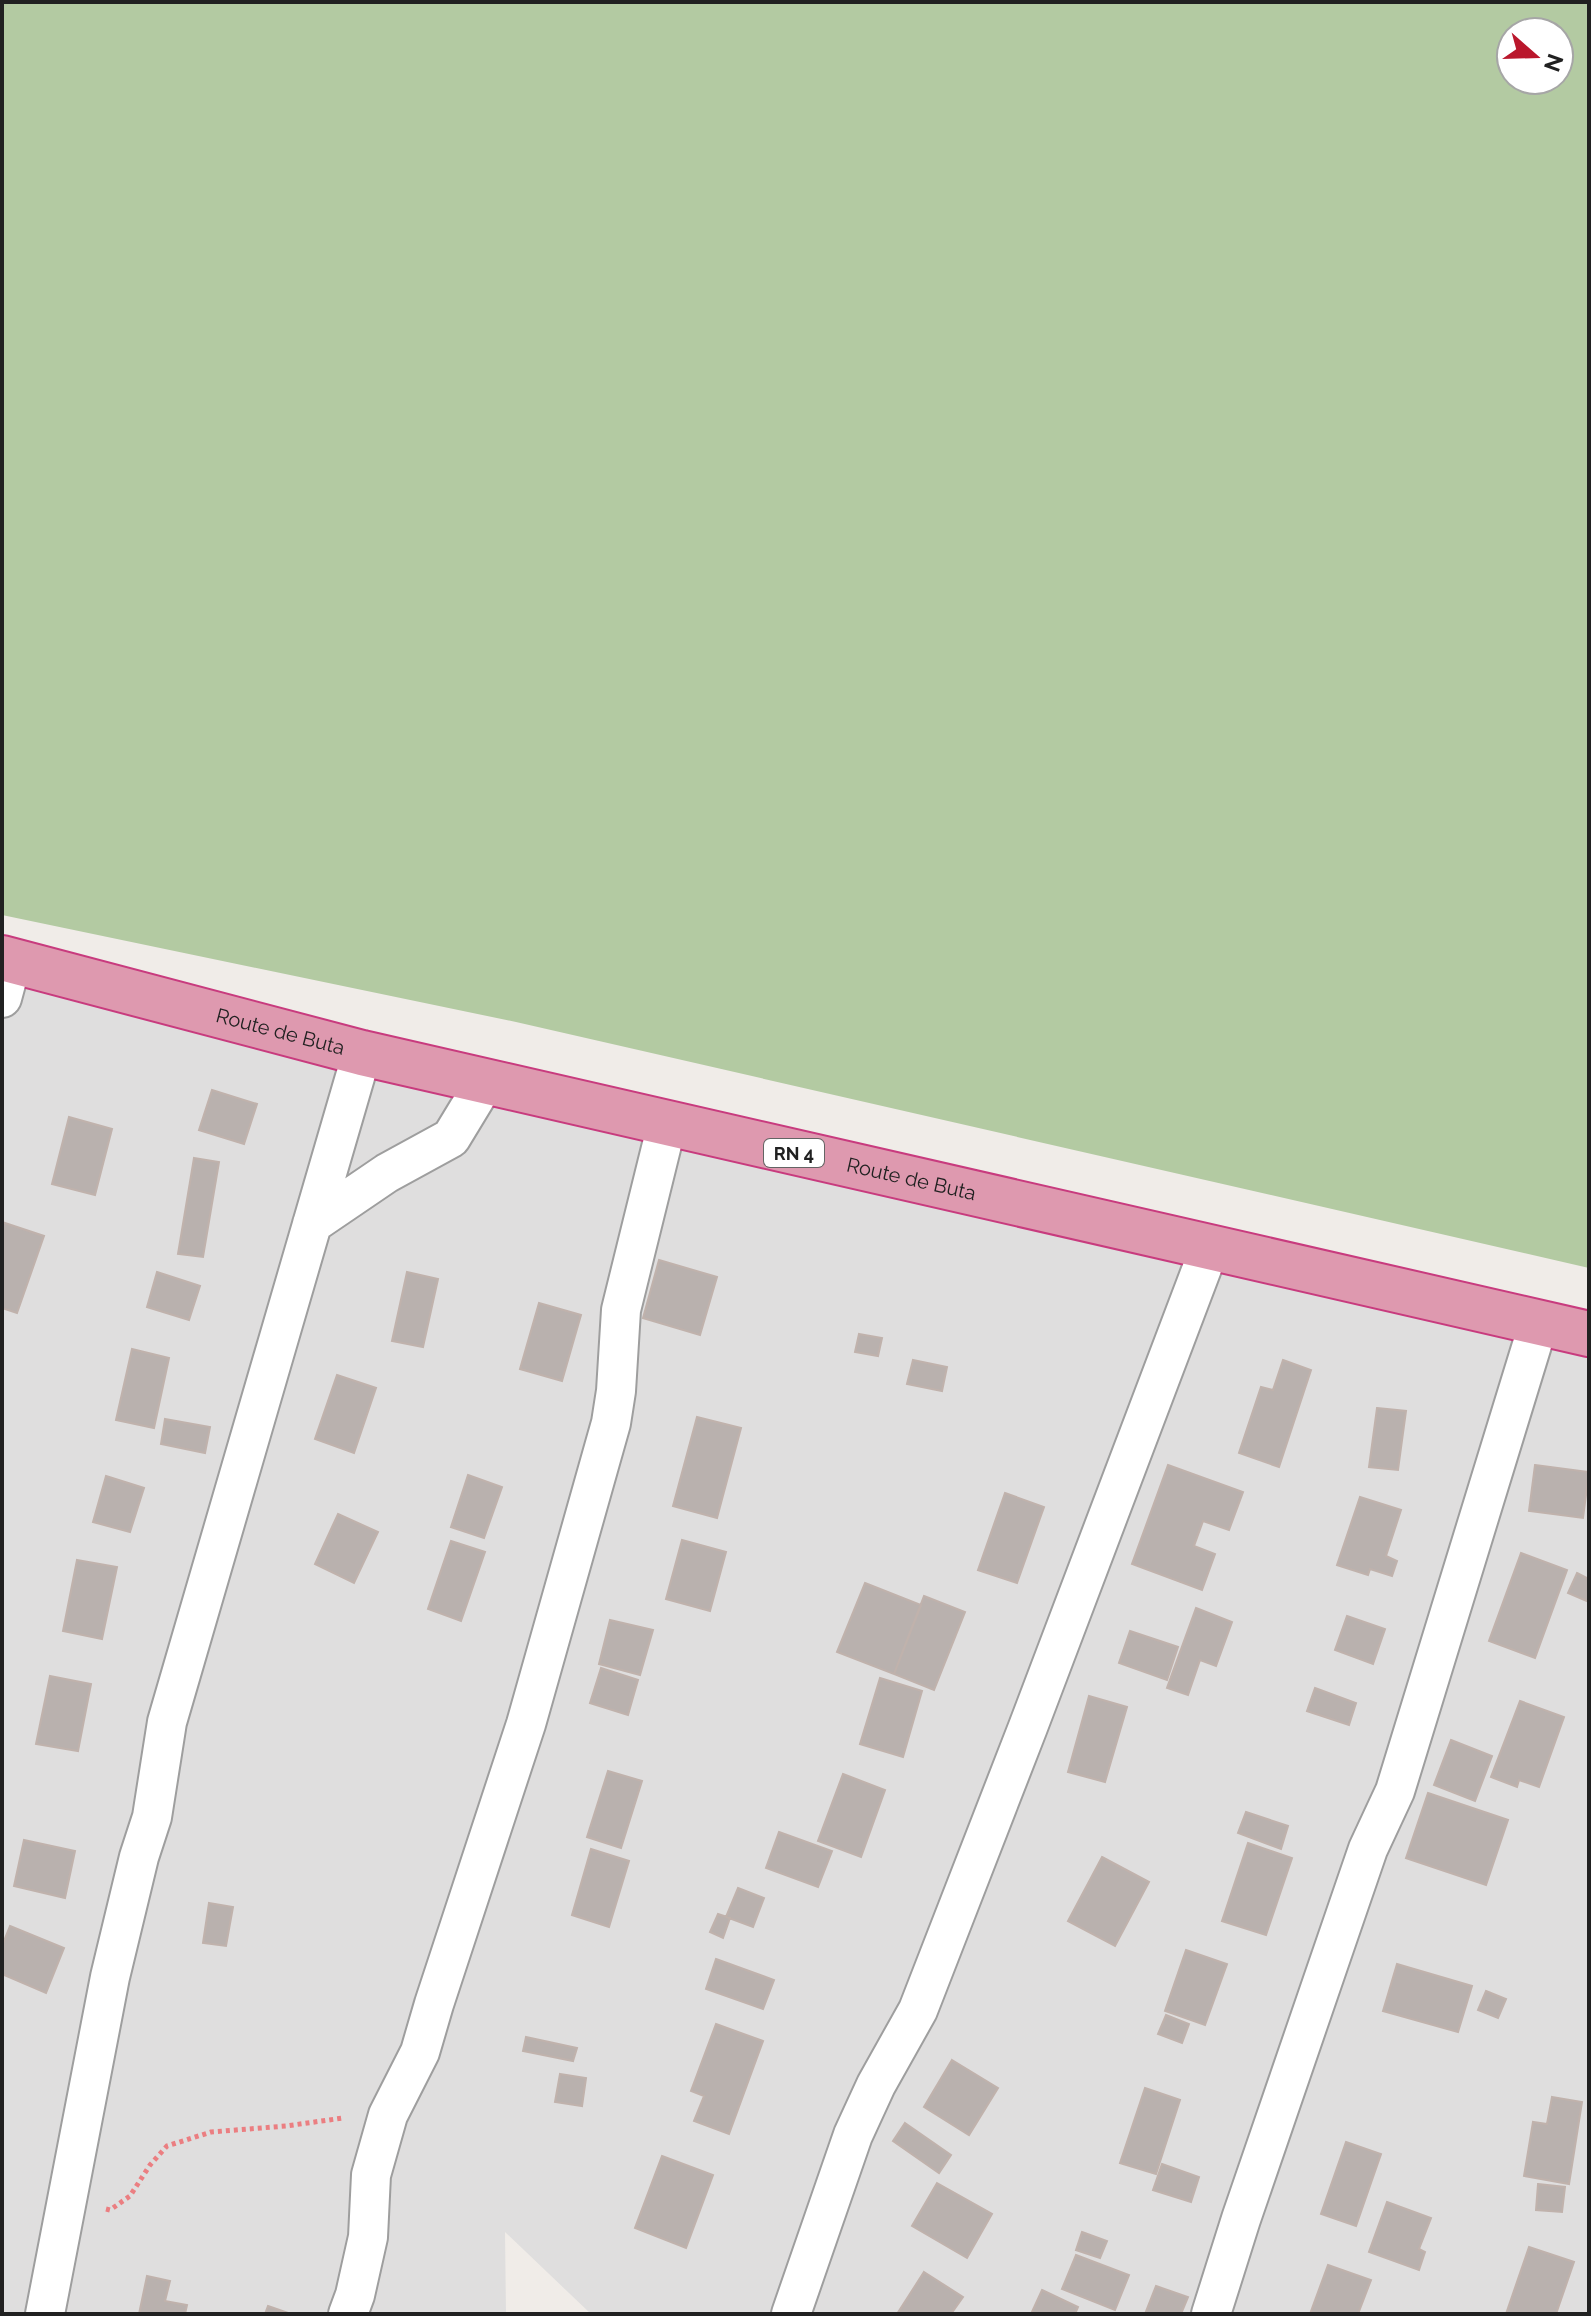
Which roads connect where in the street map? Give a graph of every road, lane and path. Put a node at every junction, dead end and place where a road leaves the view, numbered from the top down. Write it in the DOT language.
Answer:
graph roads {
  1 [pos="5,972"];
  2 [pos="362,1053"];
  3 [pos="485,1082"];
  4 [pos="667,1124"];
  5 [pos="312,1224"];
  6 [pos="1210,1247"];
  7 [pos="1539,1322"];
  8 [pos="1589,1334"];
  9 [pos="350,2114"];
  10 [pos="67,2203"];
  11 [pos="45,2314"];
  12 [pos="348,2314"];
  13 [pos="791,2314"];
  14 [pos="1211,2314"];
  1 -- 2 [label="highway, Route de Buta / RN 4"];
  2 -- 3 [label="highway, Route de Buta / RN 4"];
  2 -- 5 [label="street"];
  3 -- 4 [label="highway, Route de Buta / RN 4"];
  3 -- 5 [label="street"];
  4 -- 6 [label="highway, Route de Buta / RN 4"];
  4 -- 12 [label="street"];
  5 -- 10 [label="street"];
  6 -- 7 [label="highway, Route de Buta / RN 4"];
  6 -- 13 [label="street"];
  7 -- 8 [label="highway, Route de Buta / RN 4"];
  7 -- 14 [label="street"];
  9 -- 10 [label="path"];
  10 -- 11 [label="street"];
}
